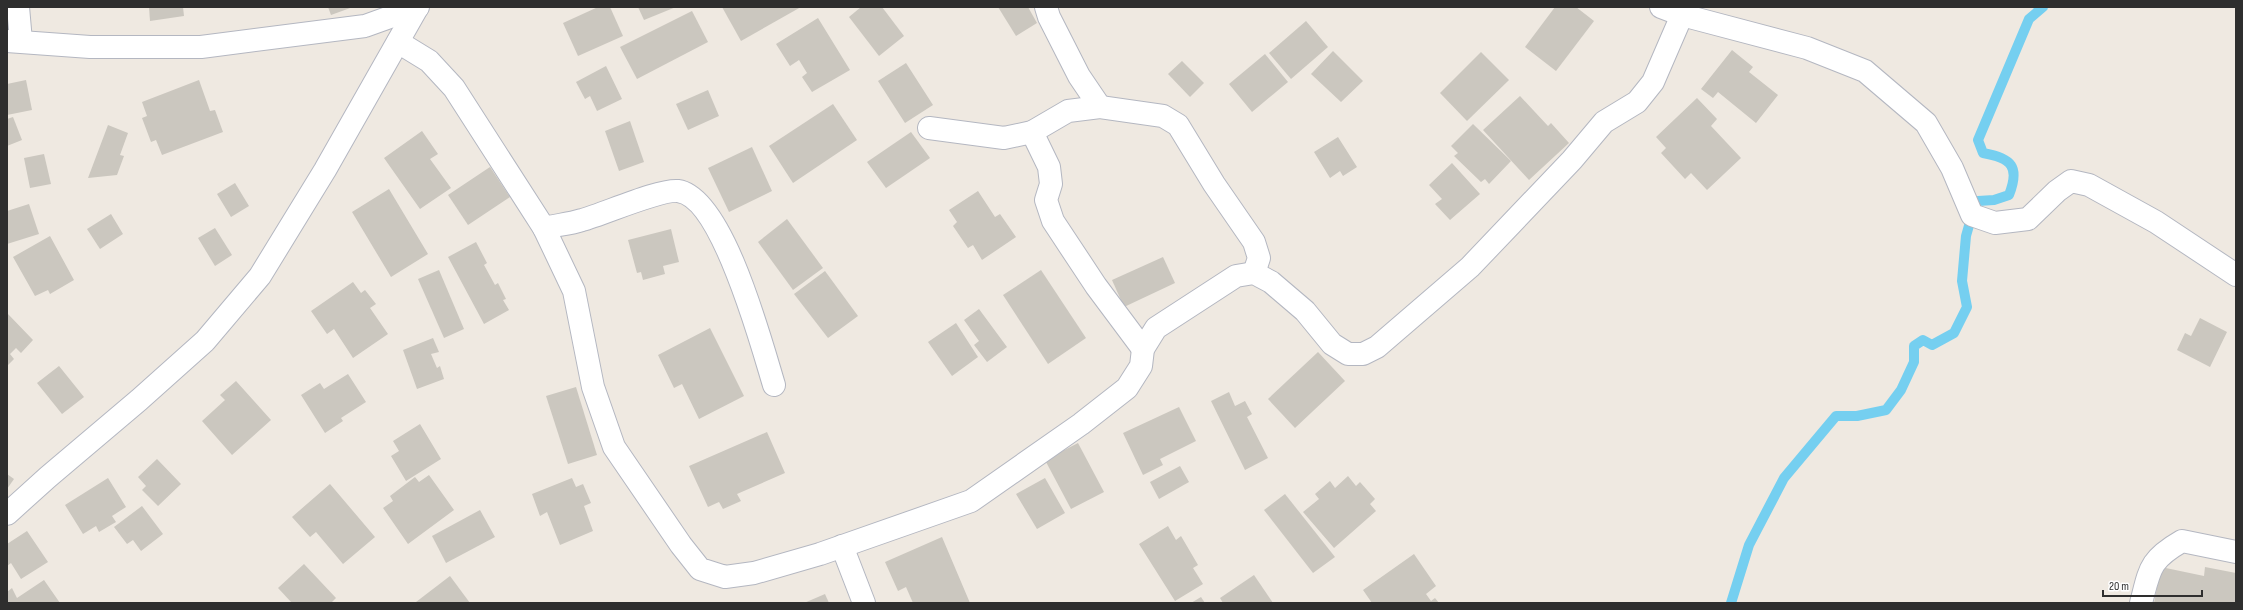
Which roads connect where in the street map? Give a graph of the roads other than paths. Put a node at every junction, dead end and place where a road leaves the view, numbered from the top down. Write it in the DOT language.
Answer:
graph roads {
  1 [pos="18,7"];
  2 [pos="1046,7"];
  3 [pos="1661,7"];
  4 [pos="418,8"];
  5 [pos="1682,15"];
  6 [pos="14,41"];
  7 [pos="398,42"];
  8 [pos="1100,107"];
  9 [pos="929,128"];
  10 [pos="1032,132"];
  11 [pos="544,228"];
  12 [pos="1254,273"];
  13 [pos="2236,275"];
  14 [pos="1143,349"];
  15 [pos="774,385"];
  16 [pos="7,514"];
  17 [pos="842,546"];
  18 [pos="2236,552"];
  19 [pos="864,603"];
  20 [pos="2141,603"];
  1 -- 6 [label="street"];
  2 -- 8 [label="street"];
  3 -- 5 [label="street"];
  4 -- 6 [label="street"];
  4 -- 7 [label="street"];
  5 -- 12 [label="street"];
  5 -- 13 [label="street"];
  7 -- 11 [label="street"];
  7 -- 16 [label="street"];
  8 -- 10 [label="street"];
  8 -- 12 [label="street"];
  9 -- 10 [label="street"];
  10 -- 14 [label="street"];
  11 -- 15 [label="street"];
  11 -- 17 [label="street"];
  12 -- 14 [label="street"];
  14 -- 17 [label="street"];
  17 -- 19 [label="street"];
  18 -- 20 [label="street"];
}
